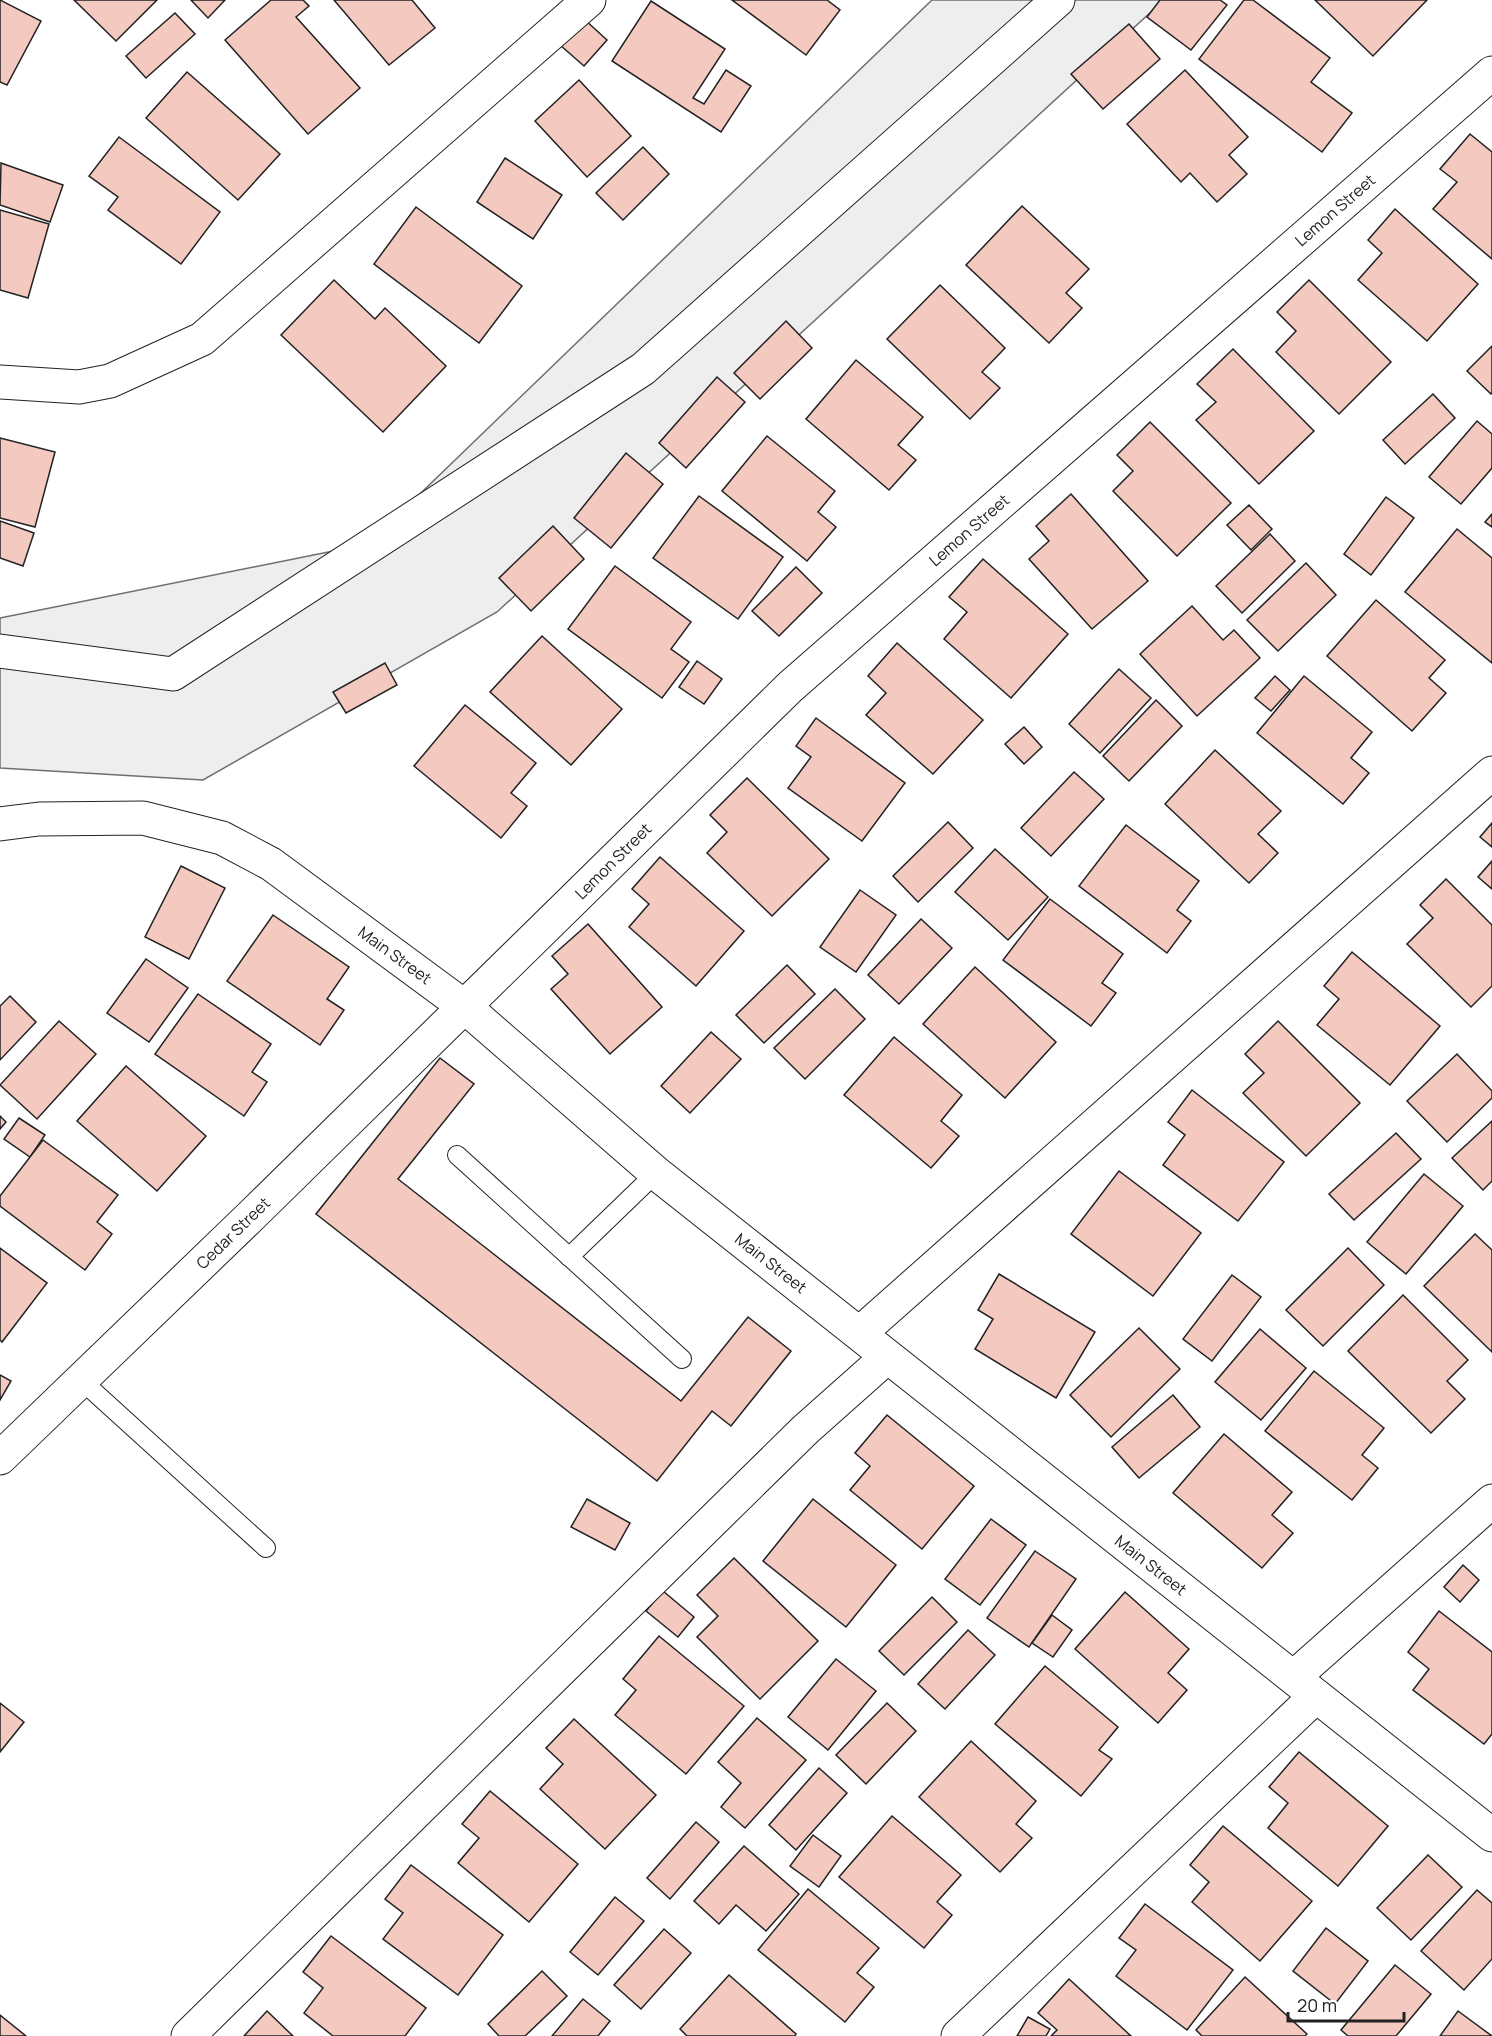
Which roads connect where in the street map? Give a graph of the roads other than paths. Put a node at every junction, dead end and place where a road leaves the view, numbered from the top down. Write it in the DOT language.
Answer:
graph roads {
  1 [pos="589,0"];
  2 [pos="1058,0"];
  3 [pos="1492,73"];
  4 [pos="0,382"];
  5 [pos="0,651"];
  6 [pos="1492,773"];
  7 [pos="0,824"];
  8 [pos="465,1007"];
  9 [pos="458,1155"];
  10 [pos="656,1173"];
  11 [pos="569,1257"];
  12 [pos="860,1334"];
  13 [pos="887,1357"];
  14 [pos="682,1359"];
  15 [pos="81,1380"];
  16 [pos="0,1458"];
  17 [pos="1492,1501"];
  18 [pos="266,1548"];
  19 [pos="1305,1686"];
  20 [pos="1492,1835"];
  21 [pos="188,2036"];
  22 [pos="958,2036"];
  1 -- 4 [label="street"];
  2 -- 5 [label="street"];
  3 -- 8 [label="street, Lemon Street"];
  6 -- 12 [label="street"];
  7 -- 8 [label="street, Main Street"];
  8 -- 10 [label="street, Main Street"];
  8 -- 15 [label="street, Cedar Street"];
  9 -- 11 [label="lane"];
  10 -- 11 [label="lane"];
  10 -- 12 [label="street, Main Street"];
  11 -- 14 [label="lane"];
  12 -- 13 [label="street, Main Street"];
  13 -- 19 [label="street, Main Street"];
  13 -- 21 [label="street"];
  15 -- 16 [label="street, Cedar Street"];
  15 -- 18 [label="lane"];
  17 -- 19 [label="street"];
  19 -- 20 [label="street, Main Street"];
  19 -- 22 [label="street"];
}
